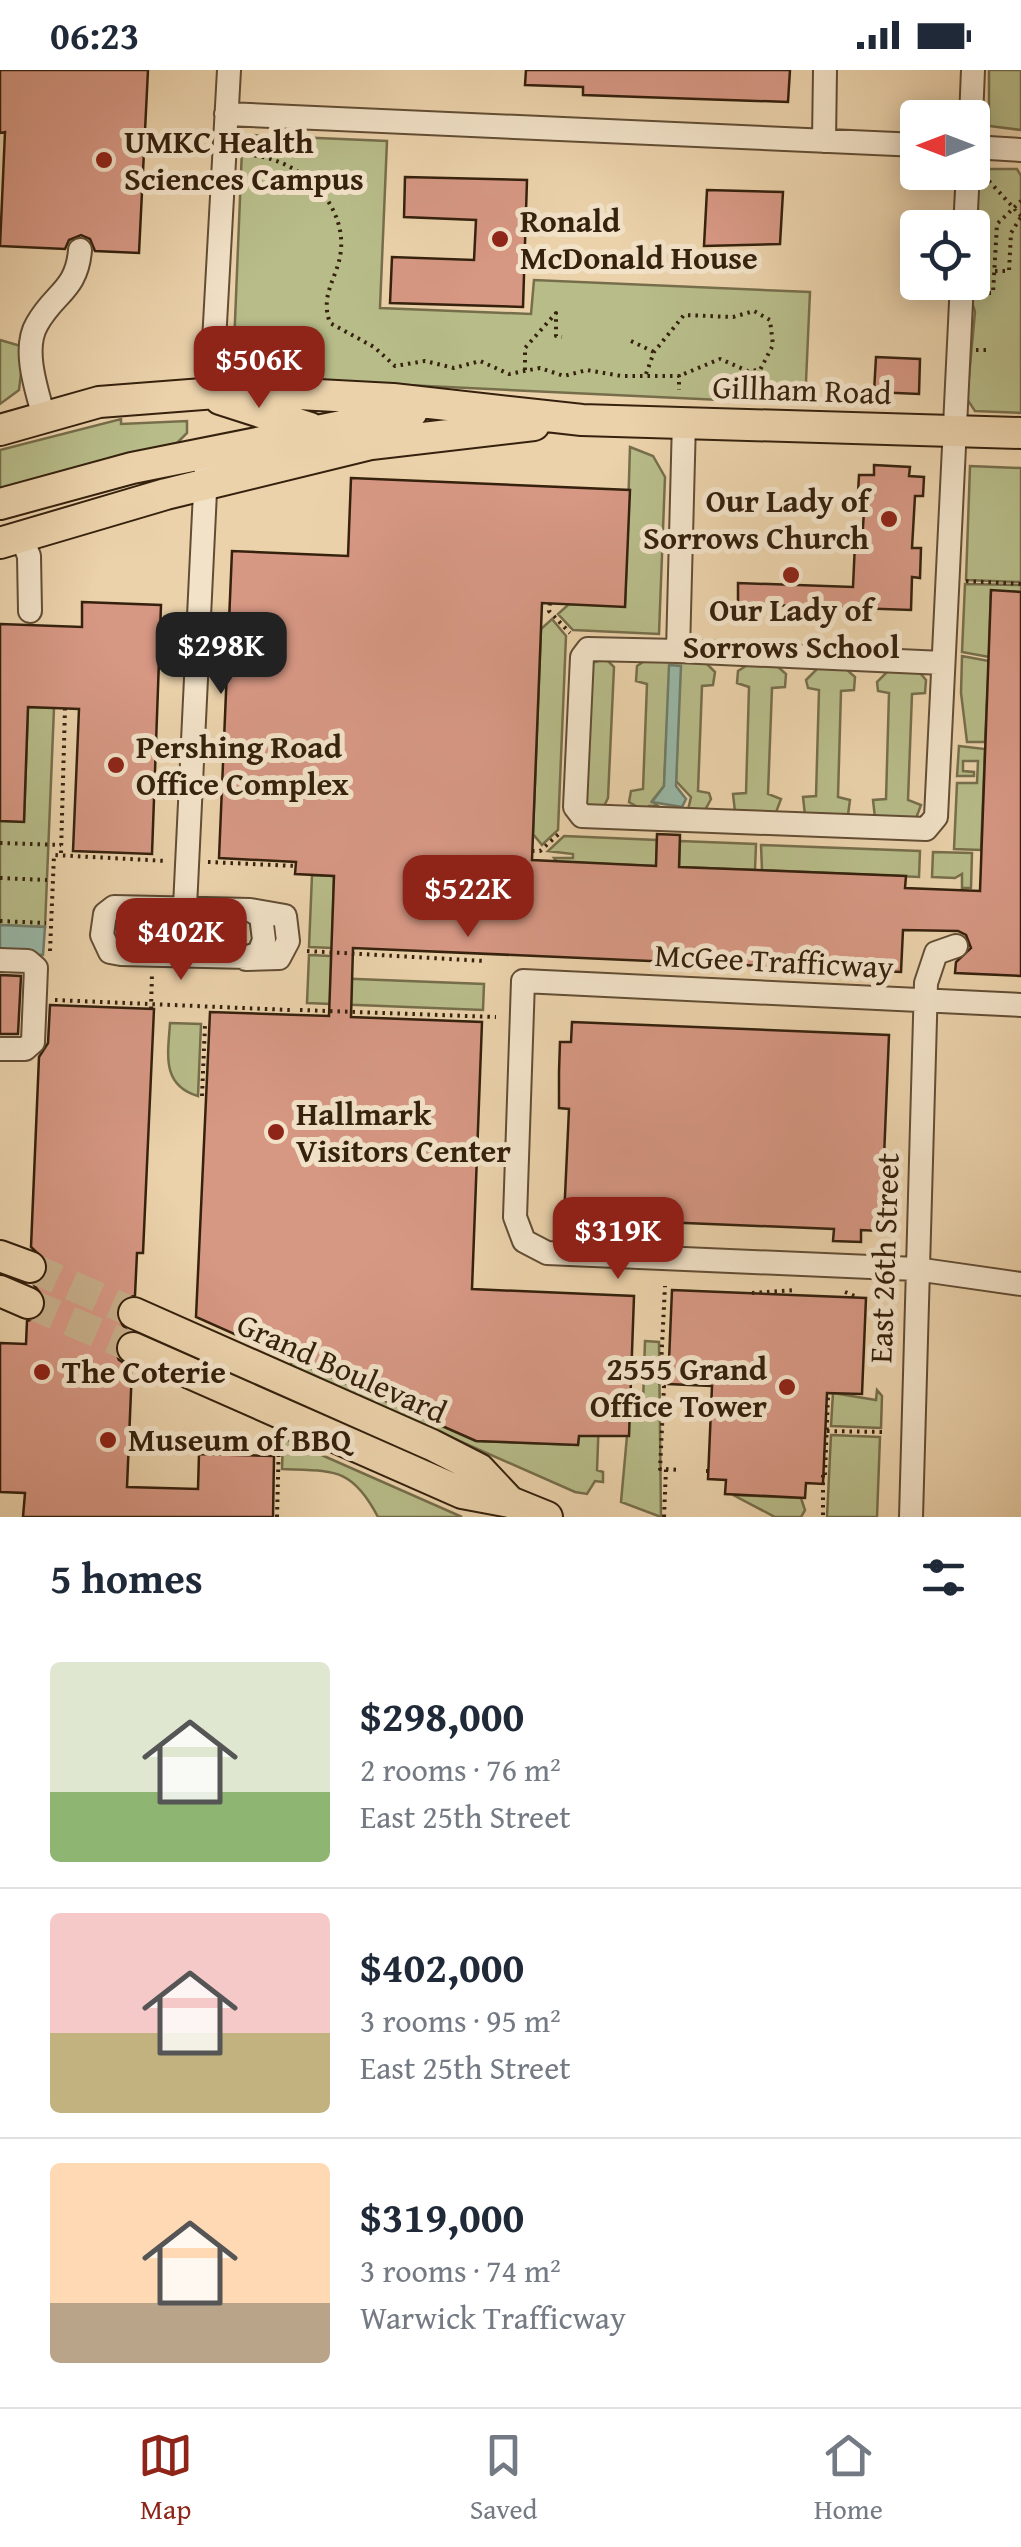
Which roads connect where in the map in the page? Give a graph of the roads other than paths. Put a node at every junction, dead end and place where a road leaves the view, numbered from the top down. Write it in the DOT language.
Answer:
graph roads {
  1 [pos="229,70"];
  2 [pos="825,70"];
  3 [pos="972,70"];
  4 [pos="971,100"];
  5 [pos="226,114"];
  6 [pos="824,141"];
  7 [pos="900,144"];
  8 [pos="990,149"];
  9 [pos="1021,150"];
  10 [pos="80,250"];
  11 [pos="969,300"];
  12 [pos="212,396"];
  13 [pos="490,408"];
  14 [pos="44,417"];
  15 [pos="582,420"];
  16 [pos="684,421"];
  17 [pos="0,430"];
  18 [pos="954,430"];
  19 [pos="320,431"];
  20 [pos="1021,433"];
  21 [pos="371,444"];
  22 [pos="208,451"];
  23 [pos="205,485"];
  24 [pos="0,504"];
  25 [pos="11,540"];
  26 [pos="30,611"];
  27 [pos="678,651"];
  28 [pos="943,662"];
  29 [pos="185,907"];
  30 [pos="956,946"];
  31 [pos="0,960"];
  32 [pos="925,1002"];
  33 [pos="1021,1005"];
  34 [pos="0,1048"];
  35 [pos="0,1256"];
  36 [pos="30,1267"];
  37 [pos="916,1269"];
  38 [pos="1021,1284"];
  39 [pos="134,1313"];
  40 [pos="133,1348"];
  41 [pos="510,1502"];
  42 [pos="547,1517"];
  43 [pos="910,1517"];
  1 -- 5 [label="street"];
  2 -- 6 [label="street"];
  3 -- 4 [label="street"];
  5 -- 6 [label="street"];
  5 -- 12 [label="street"];
  6 -- 7 [label="street"];
  8 -- 9 [label="street"];
  10 -- 14 [label="street"];
  11 -- 18 [label="street"];
  12 -- 13 [label="main road, Gillham Road"];
  12 -- 14 [label="main road, Gillham Road"];
  12 -- 19 [label="main road"];
  13 -- 15 [label="main road, Gillham Road"];
  13 -- 19 [label="main road, Gillham Road"];
  14 -- 17 [label="main road, Gillham Road"];
  15 -- 16 [label="main road, Gillham Road"];
  15 -- 21 [label="main road, Gillham Road"];
  16 -- 18 [label="main road, Gillham Road"];
  16 -- 27 [label="street"];
  18 -- 20 [label="main road, Gillham Road"];
  18 -- 28 [label="street"];
  19 -- 21 [label="main road"];
  19 -- 22 [label="main road, Gillham Road"];
  21 -- 23 [label="main road, Gillham Road"];
  22 -- 23 [label="street"];
  22 -- 24 [label="main road, Gillham Road"];
  23 -- 25 [label="main road, Gillham Road"];
  23 -- 29 [label="street"];
  25 -- 26 [label="street"];
  27 -- 28 [label="street"];
  27 -- 28 [label="street"];
  29 -- 29 [label="street"];
  30 -- 32 [label="street, East 26th Street"];
  31 -- 34 [label="street"];
  32 -- 33 [label="street, McGee Trafficway"];
  32 -- 37 [label="street, East 26th Street"];
  32 -- 37 [label="street, McGee Trafficway"];
  35 -- 36 [label="main road"];
  37 -- 38 [label="street"];
  37 -- 43 [label="street, East 26th Street"];
  39 -- 41 [label="main road, Grand Boulevard"];
  40 -- 41 [label="main road, Grand Boulevard"];
  41 -- 42 [label="main road, Grand Boulevard"];
}
